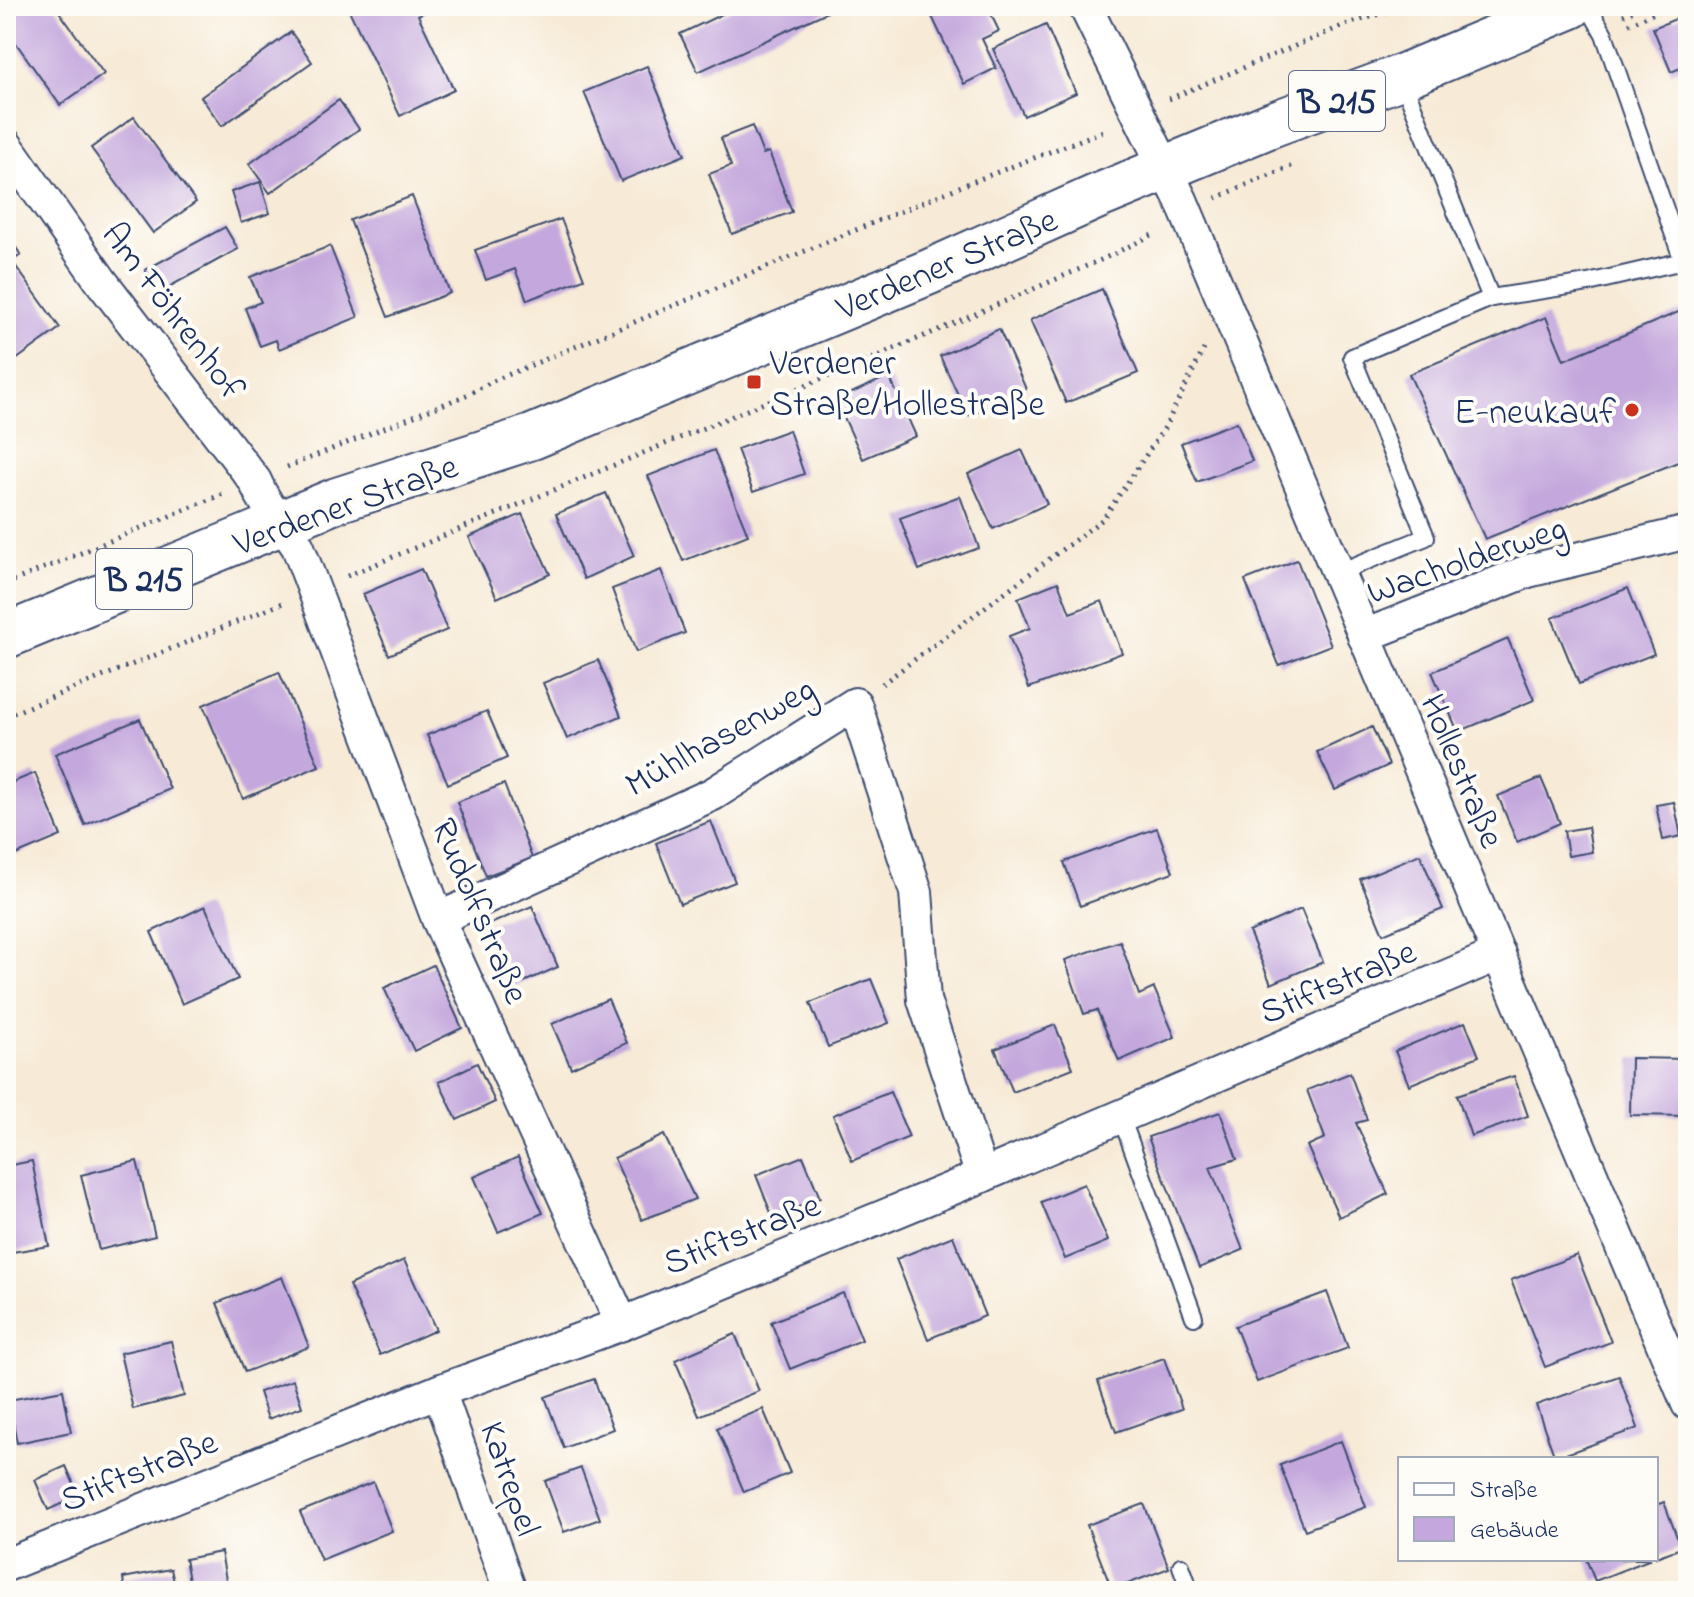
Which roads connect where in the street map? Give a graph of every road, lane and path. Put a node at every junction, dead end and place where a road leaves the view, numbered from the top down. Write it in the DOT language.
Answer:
graph roads {
  1 [pos="1085,6"];
  2 [pos="1406,6"];
  3 [pos="1571,6"];
  4 [pos="1588,6"];
  5 [pos="1670,6"];
  6 [pos="1604,34"];
  7 [pos="1401,77"];
  8 [pos="1139,113"];
  9 [pos="6,145"];
  10 [pos="1301,162"];
  11 [pos="1166,168"];
  12 [pos="1187,216"];
  13 [pos="1491,298"];
  14 [pos="1226,305"];
  15 [pos="255,481"];
  16 [pos="282,522"];
  17 [pos="1688,532"];
  18 [pos="1337,573"];
  19 [pos="6,584"];
  20 [pos="315,589"];
  21 [pos="6,636"];
  22 [pos="1364,636"];
  23 [pos="855,704"];
  24 [pos="6,716"];
  25 [pos="438,919"];
  26 [pos="1499,954"];
  27 [pos="1121,1117"];
  28 [pos="982,1176"];
  29 [pos="1194,1317"];
  30 [pos="622,1324"];
  31 [pos="439,1391"];
  32 [pos="1688,1404"];
  33 [pos="6,1565"];
  34 [pos="1181,1566"];
  35 [pos="510,1591"];
  36 [pos="1190,1591"];
  1 -- 8 [label="street, Hollestraße"];
  2 -- 8 [label="path"];
  3 -- 7 [label="main road, Verdener Straße / B 215"];
  4 -- 6 [label="lane"];
  5 -- 6 [label="path"];
  6 -- 13 [label="lane"];
  7 -- 11 [label="main road, Verdener Straße / B 215"];
  7 -- 13 [label="lane"];
  8 -- 11 [label="street, Hollestraße"];
  8 -- 15 [label="path"];
  9 -- 15 [label="street, Am Föhrenhof"];
  10 -- 12 [label="path"];
  11 -- 12 [label="street, Hollestraße"];
  11 -- 16 [label="main road, Verdener Straße / B 215"];
  12 -- 14 [label="street, Hollestraße"];
  12 -- 20 [label="path"];
  13 -- 18 [label="lane"];
  14 -- 18 [label="street, Hollestraße"];
  14 -- 23 [label="path"];
  15 -- 16 [label="street, Am Föhrenhof"];
  15 -- 19 [label="path"];
  16 -- 20 [label="street, Rudolfstraße"];
  16 -- 21 [label="main road, Verdener Straße / B 215"];
  17 -- 22 [label="street, Wacholderweg"];
  18 -- 22 [label="street, Hollestraße"];
  20 -- 24 [label="path"];
  20 -- 25 [label="street, Rudolfstraße"];
  22 -- 26 [label="street, Hollestraße"];
  23 -- 25 [label="street, Mühlhasenweg"];
  23 -- 28 [label="street, Mühlhasenweg"];
  25 -- 30 [label="street, Rudolfstraße"];
  26 -- 27 [label="street, Stiftstraße"];
  26 -- 32 [label="street, Hollestraße"];
  27 -- 28 [label="street, Stiftstraße"];
  27 -- 29 [label="lane"];
  28 -- 30 [label="street, Stiftstraße"];
  30 -- 31 [label="street, Stiftstraße"];
  31 -- 33 [label="street, Stiftstraße"];
  31 -- 35 [label="street, Katrepel"];
  34 -- 36 [label="lane"];
}
